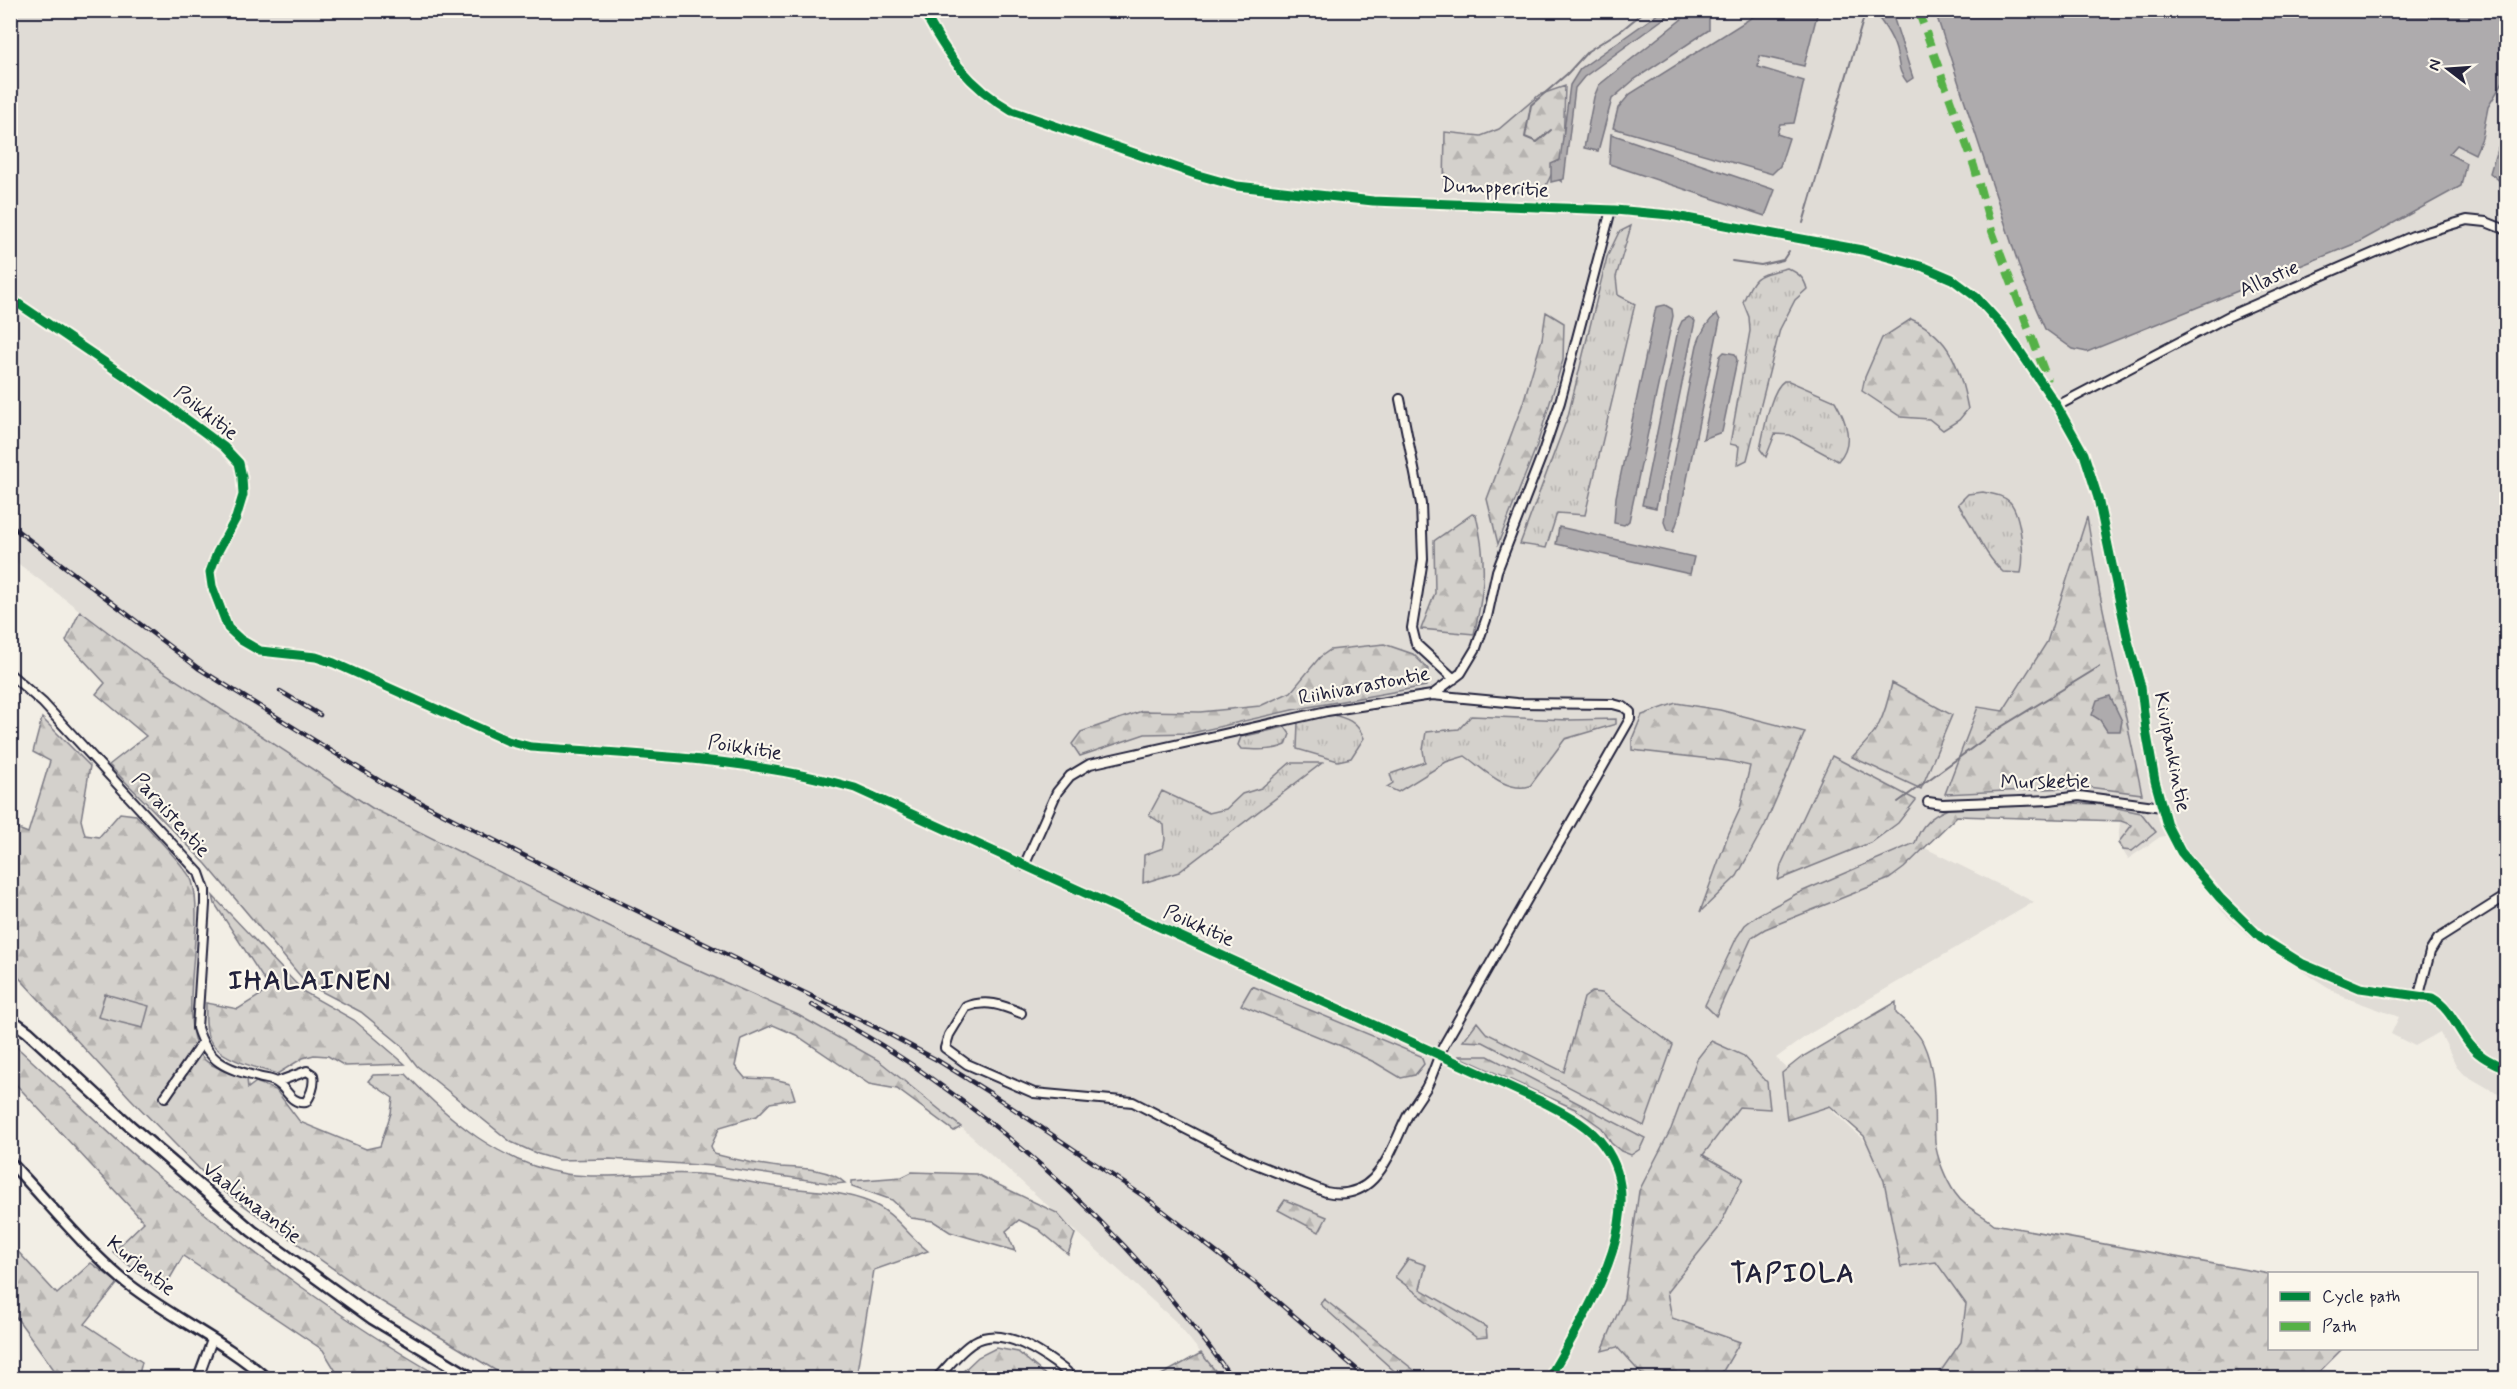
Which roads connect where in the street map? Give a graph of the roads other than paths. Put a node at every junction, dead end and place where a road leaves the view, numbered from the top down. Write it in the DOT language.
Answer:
graph roads {
  1 [pos="923,10"];
  2 [pos="1611,210"];
  3 [pos="2506,230"];
  4 [pos="10,298"];
  5 [pos="1400,399"];
  6 [pos="2057,406"];
  7 [pos="10,674"];
  8 [pos="1454,679"];
  9 [pos="1432,696"];
  10 [pos="1928,802"];
  11 [pos="2162,807"];
  12 [pos="1024,866"];
  13 [pos="2506,896"];
  14 [pos="2419,995"];
  15 [pos="10,1009"];
  16 [pos="1021,1013"];
  17 [pos="10,1019"];
  18 [pos="28,1032"];
  19 [pos="202,1043"];
  20 [pos="1439,1054"];
  21 [pos="2506,1068"];
  22 [pos="277,1082"];
  23 [pos="165,1097"];
  24 [pos="10,1162"];
  25 [pos="212,1340"];
  26 [pos="1067,1372"];
  27 [pos="198,1378"];
  28 [pos="266,1378"];
  29 [pos="472,1378"];
  30 [pos="937,1378"];
  31 [pos="1549,1378"];
  1 -- 2 [label="street, Dumpperitie"];
  2 -- 6 [label="street, Dumpperitie"];
  2 -- 8 [label="street, Riihivarastontie"];
  3 -- 6 [label="street, Allastie"];
  4 -- 12 [label="street, Poikkitie"];
  5 -- 8 [label="street"];
  6 -- 11 [label="street, Kivipankintie"];
  7 -- 19 [label="street, Paraistentie"];
  8 -- 9 [label="street, Riihivarastontie"];
  9 -- 12 [label="street, Riihivarastontie"];
  9 -- 20 [label="street"];
  10 -- 11 [label="street, Mursketie"];
  11 -- 14 [label="street, Kivipankintie"];
  12 -- 20 [label="street, Poikkitie"];
  13 -- 14 [label="street"];
  14 -- 21 [label="street, Kivipankintie"];
  15 -- 18 [label="main road, Vaalimaantie"];
  16 -- 20 [label="street"];
  17 -- 18 [label="main road, Vaalimaantie"];
  18 -- 29 [label="main road, Vaalimaantie"];
  19 -- 22 [label="street"];
  19 -- 23 [label="street"];
  20 -- 31 [label="street, Poikkitie"];
  22 -- 22 [label="street"];
  24 -- 25 [label="street, Kurjentie"];
  25 -- 27 [label="street"];
  25 -- 28 [label="street, Kurjentie"];
  26 -- 30 [label="street"];
}
